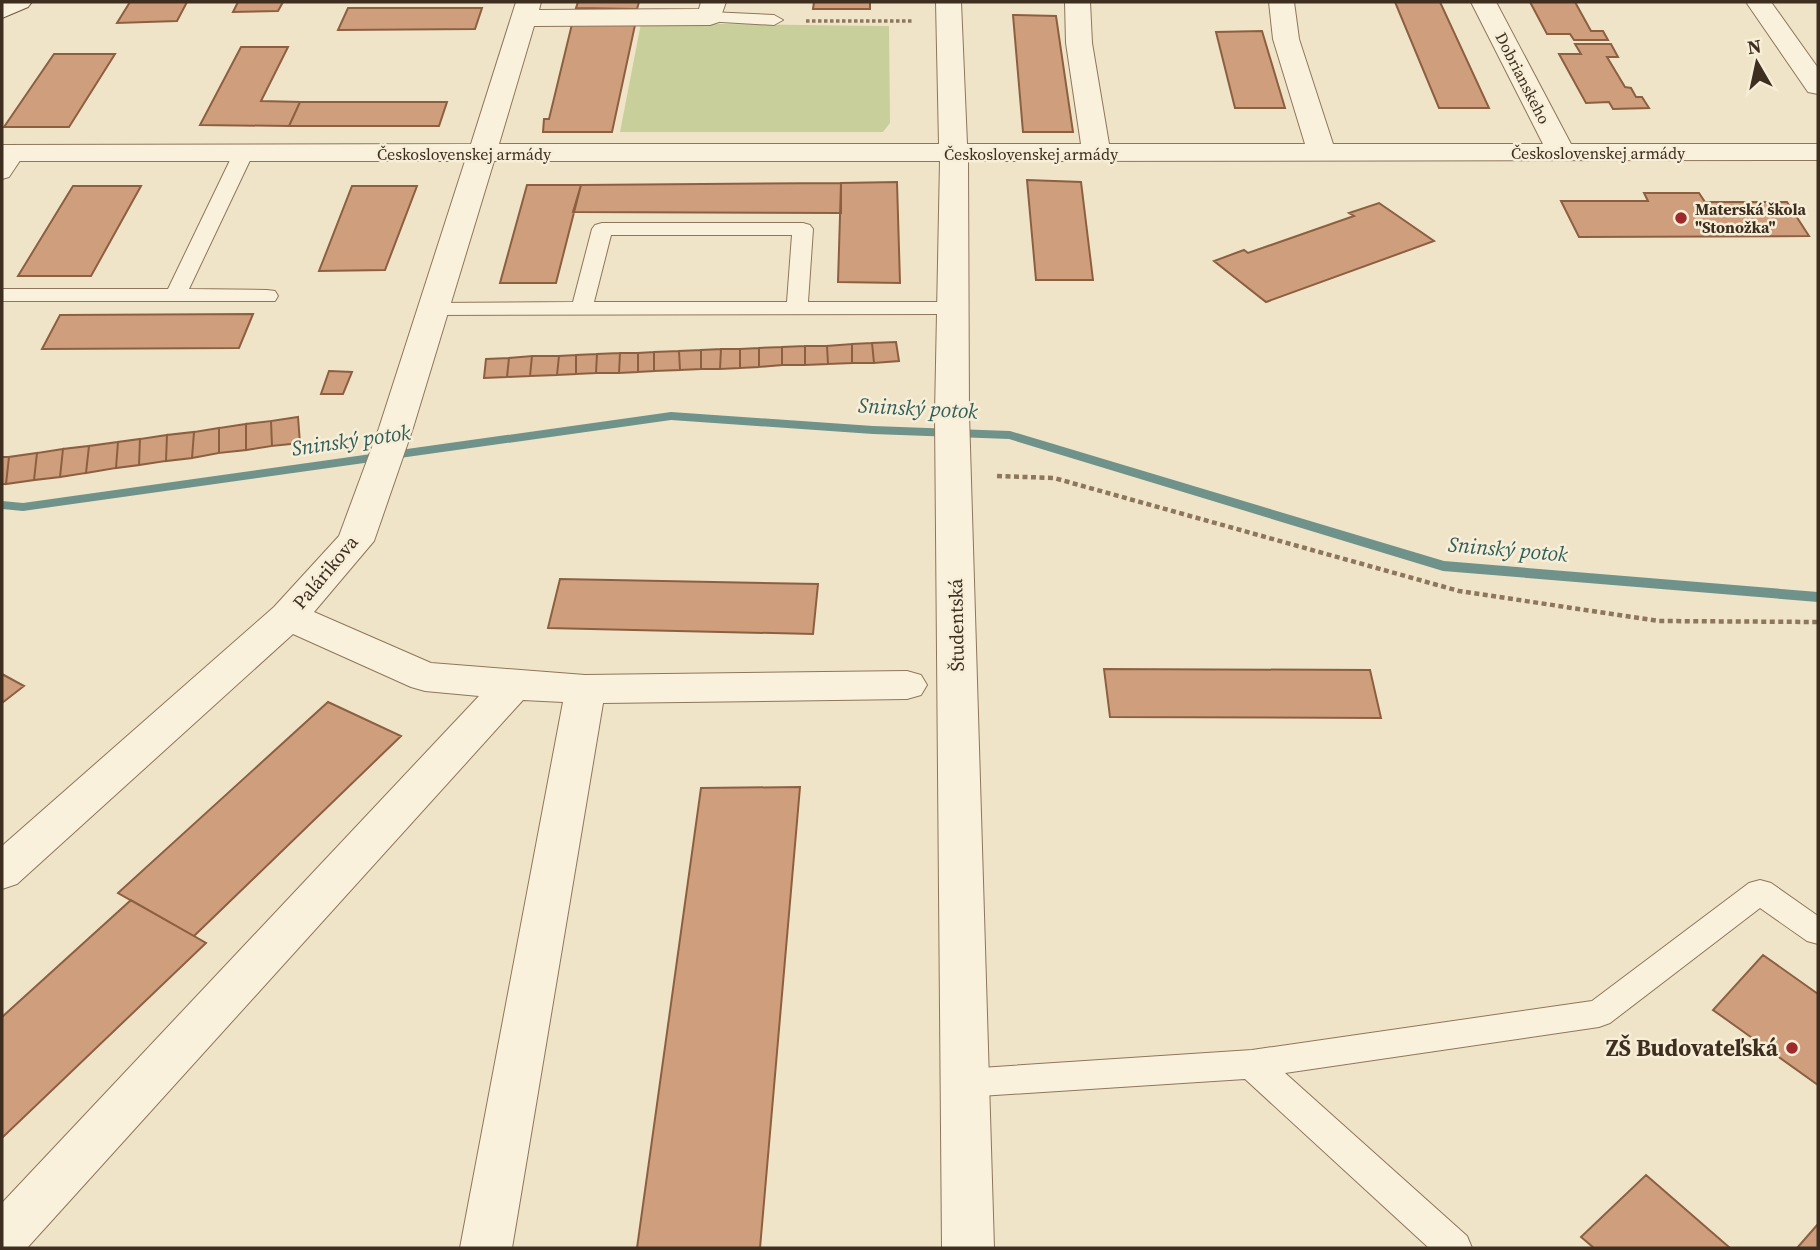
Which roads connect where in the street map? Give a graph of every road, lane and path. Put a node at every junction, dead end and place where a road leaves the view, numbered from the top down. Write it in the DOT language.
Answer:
graph roads {
  1 [pos="19,2"];
  2 [pos="948,2"];
  3 [pos="1077,2"];
  4 [pos="1281,2"];
  5 [pos="1485,2"];
  6 [pos="1758,2"];
  7 [pos="2,10"];
  8 [pos="527,10"];
  9 [pos="712,10"];
  10 [pos="774,20"];
  11 [pos="921,21"];
  12 [pos="1818,86"];
  13 [pos="1818,152"];
  14 [pos="243,154"];
  15 [pos="483,154"];
  16 [pos="1097,154"];
  17 [pos="1322,154"];
  18 [pos="1562,154"];
  19 [pos="954,155"];
  20 [pos="6,160"];
  21 [pos="2,295"];
  22 [pos="175,296"];
  23 [pos="267,296"];
  24 [pos="951,308"];
  25 [pos="432,309"];
  26 [pos="582,309"];
  27 [pos="797,309"];
  28 [pos="953,467"];
  29 [pos="288,616"];
  30 [pos="1818,622"];
  31 [pos="513,685"];
  32 [pos="908,685"];
  33 [pos="585,689"];
  34 [pos="2,872"];
  35 [pos="1818,932"];
  36 [pos="1252,1064"];
  37 [pos="965,1083"];
  38 [pos="2,1239"];
  39 [pos="486,1248"];
  40 [pos="968,1248"];
  41 [pos="1454,1248"];
  1 -- 7 [label="street"];
  2 -- 19 [label="street, Študentská"];
  3 -- 16 [label="street"];
  4 -- 17 [label="street"];
  5 -- 18 [label="street, Dobrianskeho"];
  6 -- 12 [label="street"];
  8 -- 9 [label="street"];
  8 -- 15 [label="street, Palárikova"];
  9 -- 10 [label="lane"];
  10 -- 11 [label="path"];
  13 -- 18 [label="street, Československej armády"];
  14 -- 15 [label="street, Československej armády"];
  14 -- 20 [label="street, Československej armády"];
  14 -- 22 [label="lane"];
  15 -- 19 [label="street, Československej armády"];
  15 -- 25 [label="street, Palárikova"];
  16 -- 17 [label="street, Československej armády"];
  16 -- 19 [label="street, Československej armády"];
  17 -- 18 [label="street, Československej armády"];
  19 -- 24 [label="street, Študentská"];
  21 -- 22 [label="lane"];
  22 -- 23 [label="lane"];
  24 -- 27 [label="lane"];
  24 -- 28 [label="street, Študentská"];
  25 -- 26 [label="lane"];
  25 -- 29 [label="street, Palárikova"];
  26 -- 27 [label="lane"];
  26 -- 27 [label="lane"];
  28 -- 30 [label="path"];
  28 -- 37 [label="street, Študentská"];
  29 -- 31 [label="street"];
  29 -- 34 [label="street, Palárikova"];
  31 -- 33 [label="street"];
  31 -- 38 [label="street"];
  32 -- 33 [label="street"];
  33 -- 39 [label="street"];
  35 -- 36 [label="lane"];
  36 -- 37 [label="lane"];
  36 -- 41 [label="lane"];
  37 -- 40 [label="street, Študentská"];
}
